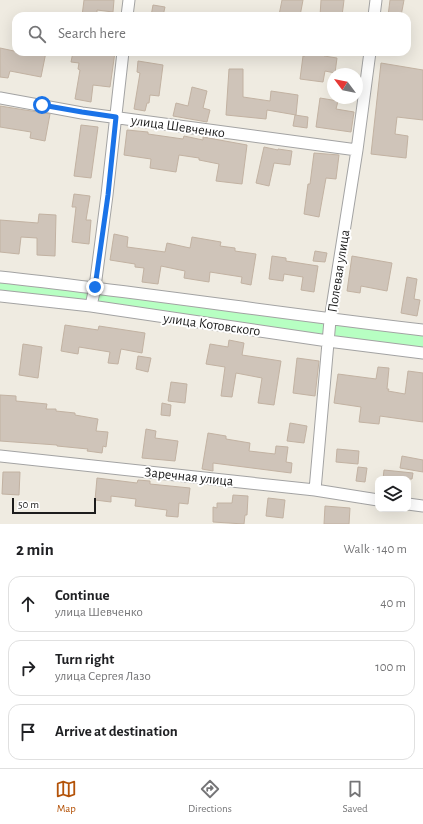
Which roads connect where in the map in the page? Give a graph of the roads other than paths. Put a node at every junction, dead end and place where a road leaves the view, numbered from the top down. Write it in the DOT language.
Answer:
graph roads {
  1 [pos="129,0"];
  2 [pos="376,0"];
  3 [pos="128,12"];
  4 [pos="374,12"];
  5 [pos="123,56"];
  6 [pos="369,56"];
  7 [pos="0,98"];
  8 [pos="116,117"];
  9 [pos="356,150"];
  10 [pos="0,276"];
  11 [pos="95,287"];
  12 [pos="0,296"];
  13 [pos="91,306"];
  14 [pos="330,320"];
  15 [pos="423,330"];
  16 [pos="328,341"];
  17 [pos="423,353"];
  18 [pos="0,456"];
  19 [pos="315,490"];
  20 [pos="375,500"];
  21 [pos="411,504"];
  22 [pos="423,506"];
  1 -- 3 [label="street"];
  2 -- 4 [label="street"];
  5 -- 8 [label="street"];
  6 -- 9 [label="street, Полевая улица"];
  7 -- 8 [label="street, улица Шевченко"];
  8 -- 9 [label="street, улица Шевченко"];
  8 -- 11 [label="street"];
  9 -- 14 [label="street, Полевая улица"];
  10 -- 11 [label="street, улица Котовского"];
  11 -- 13 [label="street"];
  11 -- 14 [label="street, улица Котовского"];
  12 -- 13 [label="street, улица Котовского"];
  13 -- 16 [label="street, улица Котовского"];
  14 -- 15 [label="street, улица Котовского"];
  14 -- 16 [label="street, Полевая улица"];
  16 -- 17 [label="street, улица Котовского"];
  16 -- 19 [label="street, Полевая улица"];
  18 -- 19 [label="street, Заречная улица"];
  19 -- 20 [label="street, Заречная улица"];
  21 -- 22 [label="street"];
}
